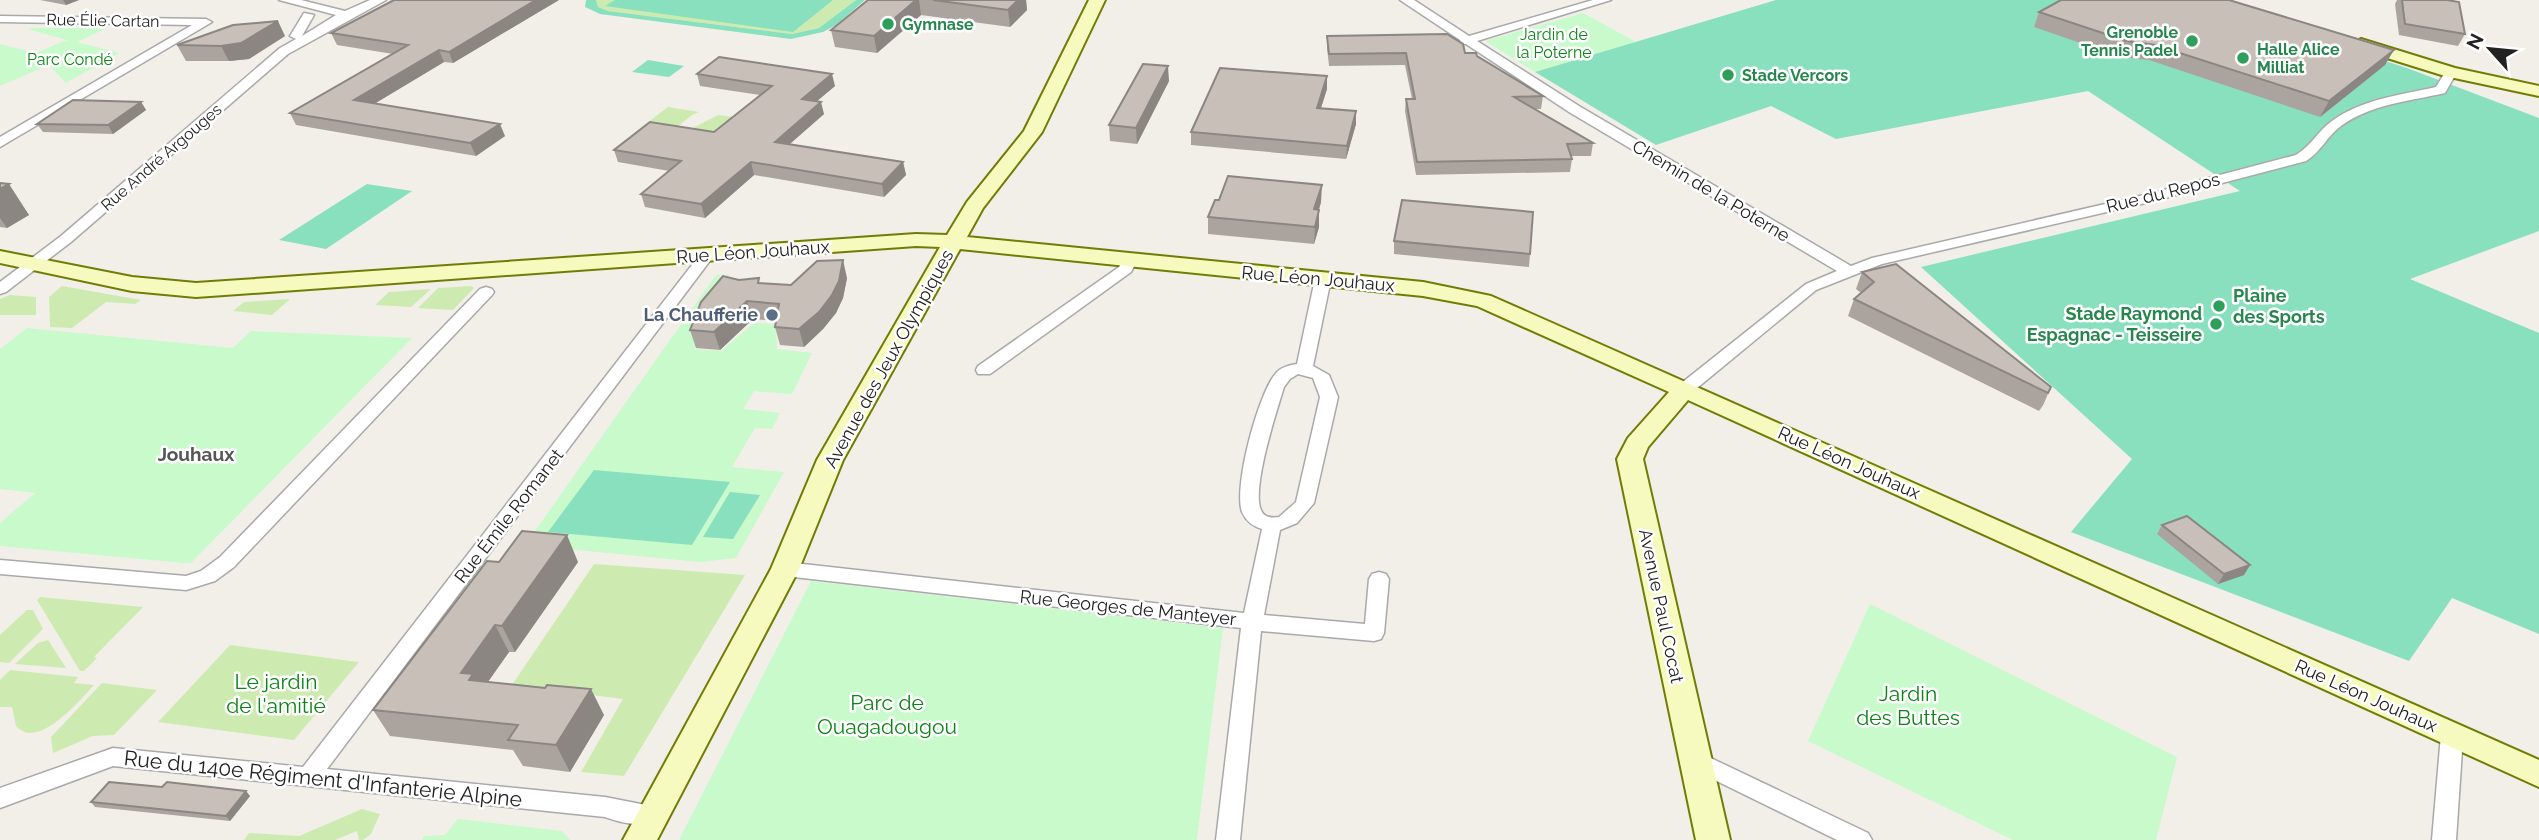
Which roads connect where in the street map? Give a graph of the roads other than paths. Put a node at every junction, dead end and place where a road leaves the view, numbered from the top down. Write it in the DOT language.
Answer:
graph roads {
  1 [pos="285,0"];
  2 [pos="380,0"];
  3 [pos="1097,0"];
  4 [pos="1406,0"];
  5 [pos="1605,0"];
  6 [pos="1586,2"];
  7 [pos="300,4"];
  8 [pos="308,15"];
  9 [pos="346,16"];
  10 [pos="0,19"];
  11 [pos="2342,38"];
  12 [pos="1465,41"];
  13 [pos="291,43"];
  14 [pos="2451,72"];
  15 [pos="2539,91"];
  16 [pos="0,143"];
  17 [pos="955,242"];
  18 [pos="707,255"];
  19 [pos="0,257"];
  20 [pos="1129,261"];
  21 [pos="34,264"];
  22 [pos="1848,271"];
  23 [pos="1323,279"];
  24 [pos="0,289"];
  25 [pos="486,292"];
  26 [pos="1304,369"];
  27 [pos="985,370"];
  28 [pos="1685,389"];
  29 [pos="1272,525"];
  30 [pos="0,567"];
  31 [pos="785,569"];
  32 [pos="1379,579"];
  33 [pos="1252,622"];
  34 [pos="2452,735"];
  35 [pos="1693,758"];
  36 [pos="2539,774"];
  37 [pos="309,776"];
  38 [pos="0,798"];
  39 [pos="646,828"];
  40 [pos="1228,840"];
  41 [pos="1713,840"];
  42 [pos="1860,840"];
  43 [pos="2444,840"];
  1 -- 7 [label="street"];
  2 -- 9 [label="street, Rue André Argouges"];
  3 -- 17 [label="street, Avenue des Jeux Olympiques"];
  4 -- 12 [label="street, Chemin de la Poterne"];
  5 -- 6 [label="street"];
  6 -- 12 [label="street"];
  7 -- 8 [label="street"];
  7 -- 9 [label="street"];
  8 -- 9 [label="street"];
  8 -- 13 [label="street, Rue André Argouges"];
  9 -- 13 [label="street, Rue André Argouges"];
  10 -- 16 [label="street, Rue Élie Cartan"];
  11 -- 14 [label="street"];
  12 -- 22 [label="street, Chemin de la Poterne"];
  13 -- 21 [label="street, Rue André Argouges"];
  14 -- 15 [label="street"];
  14 -- 22 [label="street, Rue du Repos"];
  17 -- 18 [label="street, Rue Léon Jouhaux"];
  17 -- 20 [label="street, Rue Léon Jouhaux"];
  17 -- 31 [label="street, Avenue des Jeux Olympiques"];
  18 -- 21 [label="street, Rue Léon Jouhaux"];
  18 -- 37 [label="street, Rue Émile Romanet"];
  19 -- 21 [label="street, Rue Léon Jouhaux"];
  20 -- 23 [label="street, Rue Léon Jouhaux"];
  20 -- 27 [label="street"];
  21 -- 24 [label="street, Rue André Argouges"];
  22 -- 28 [label="street"];
  23 -- 26 [label="street"];
  23 -- 28 [label="street, Rue Léon Jouhaux"];
  25 -- 30 [label="street"];
  26 -- 29 [label="street"];
  26 -- 29 [label="street"];
  28 -- 34 [label="street, Rue Léon Jouhaux"];
  28 -- 35 [label="street, Avenue Paul Cocat"];
  29 -- 33 [label="street"];
  31 -- 33 [label="street, Rue Georges de Manteyer"];
  31 -- 39 [label="street, Avenue des Jeux Olympiques"];
  32 -- 33 [label="street"];
  33 -- 40 [label="street, Rue Georges de Manteyer"];
  34 -- 36 [label="street, Rue Léon Jouhaux"];
  34 -- 43 [label="street"];
  35 -- 41 [label="street, Avenue Paul Cocat"];
  35 -- 42 [label="street"];
  37 -- 38 [label="street, Rue du 140e Régiment d'Infanterie Alpine"];
  37 -- 39 [label="street, Rue du 140e Régiment d'Infanterie Alpine"];
}
